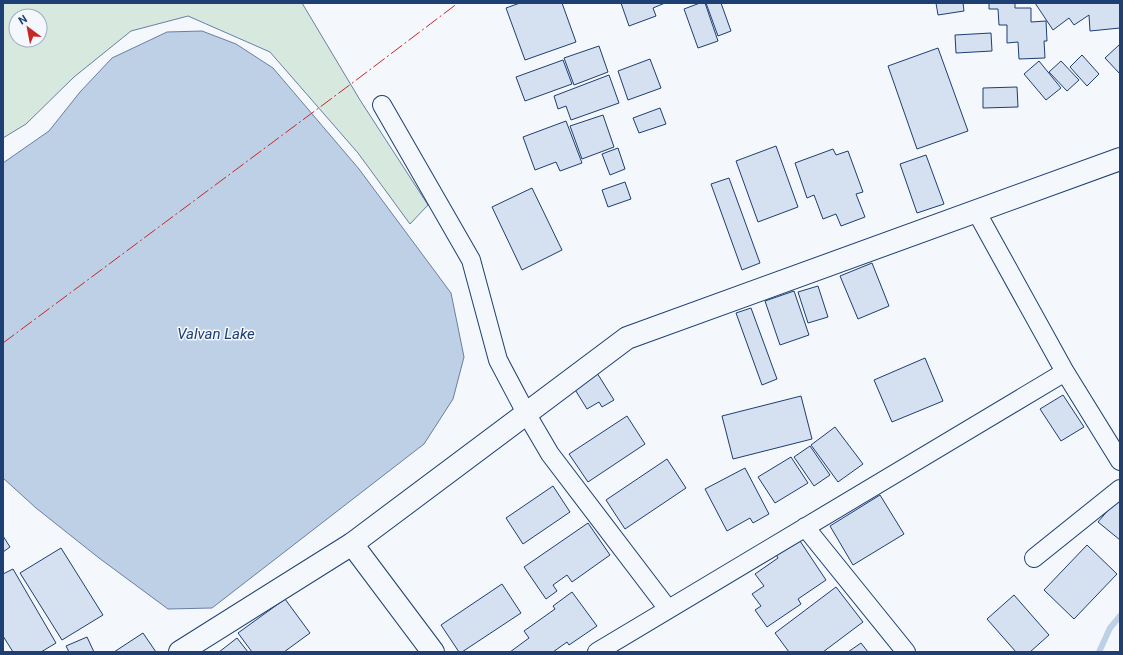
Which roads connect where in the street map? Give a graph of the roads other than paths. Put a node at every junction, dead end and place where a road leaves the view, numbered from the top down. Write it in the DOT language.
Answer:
graph roads {
  1 [pos="382,105"];
  2 [pos="1120,159"];
  3 [pos="976,212"];
  4 [pos="1065,372"];
  5 [pos="526,413"];
  6 [pos="1120,460"];
  7 [pos="1120,489"];
  8 [pos="805,527"];
  9 [pos="352,544"];
  10 [pos="1034,558"];
  11 [pos="668,609"];
  12 [pos="180,652"];
  13 [pos="433,652"];
  14 [pos="597,652"];
  15 [pos="906,652"];
  1 -- 5 [label="street"];
  2 -- 3 [label="main road"];
  3 -- 4 [label="street"];
  3 -- 5 [label="main road"];
  4 -- 6 [label="street"];
  4 -- 8 [label="street"];
  5 -- 9 [label="main road"];
  5 -- 11 [label="street"];
  7 -- 10 [label="street"];
  8 -- 11 [label="street"];
  8 -- 15 [label="street"];
  9 -- 12 [label="main road"];
  9 -- 13 [label="main road"];
  11 -- 14 [label="street"];
}
